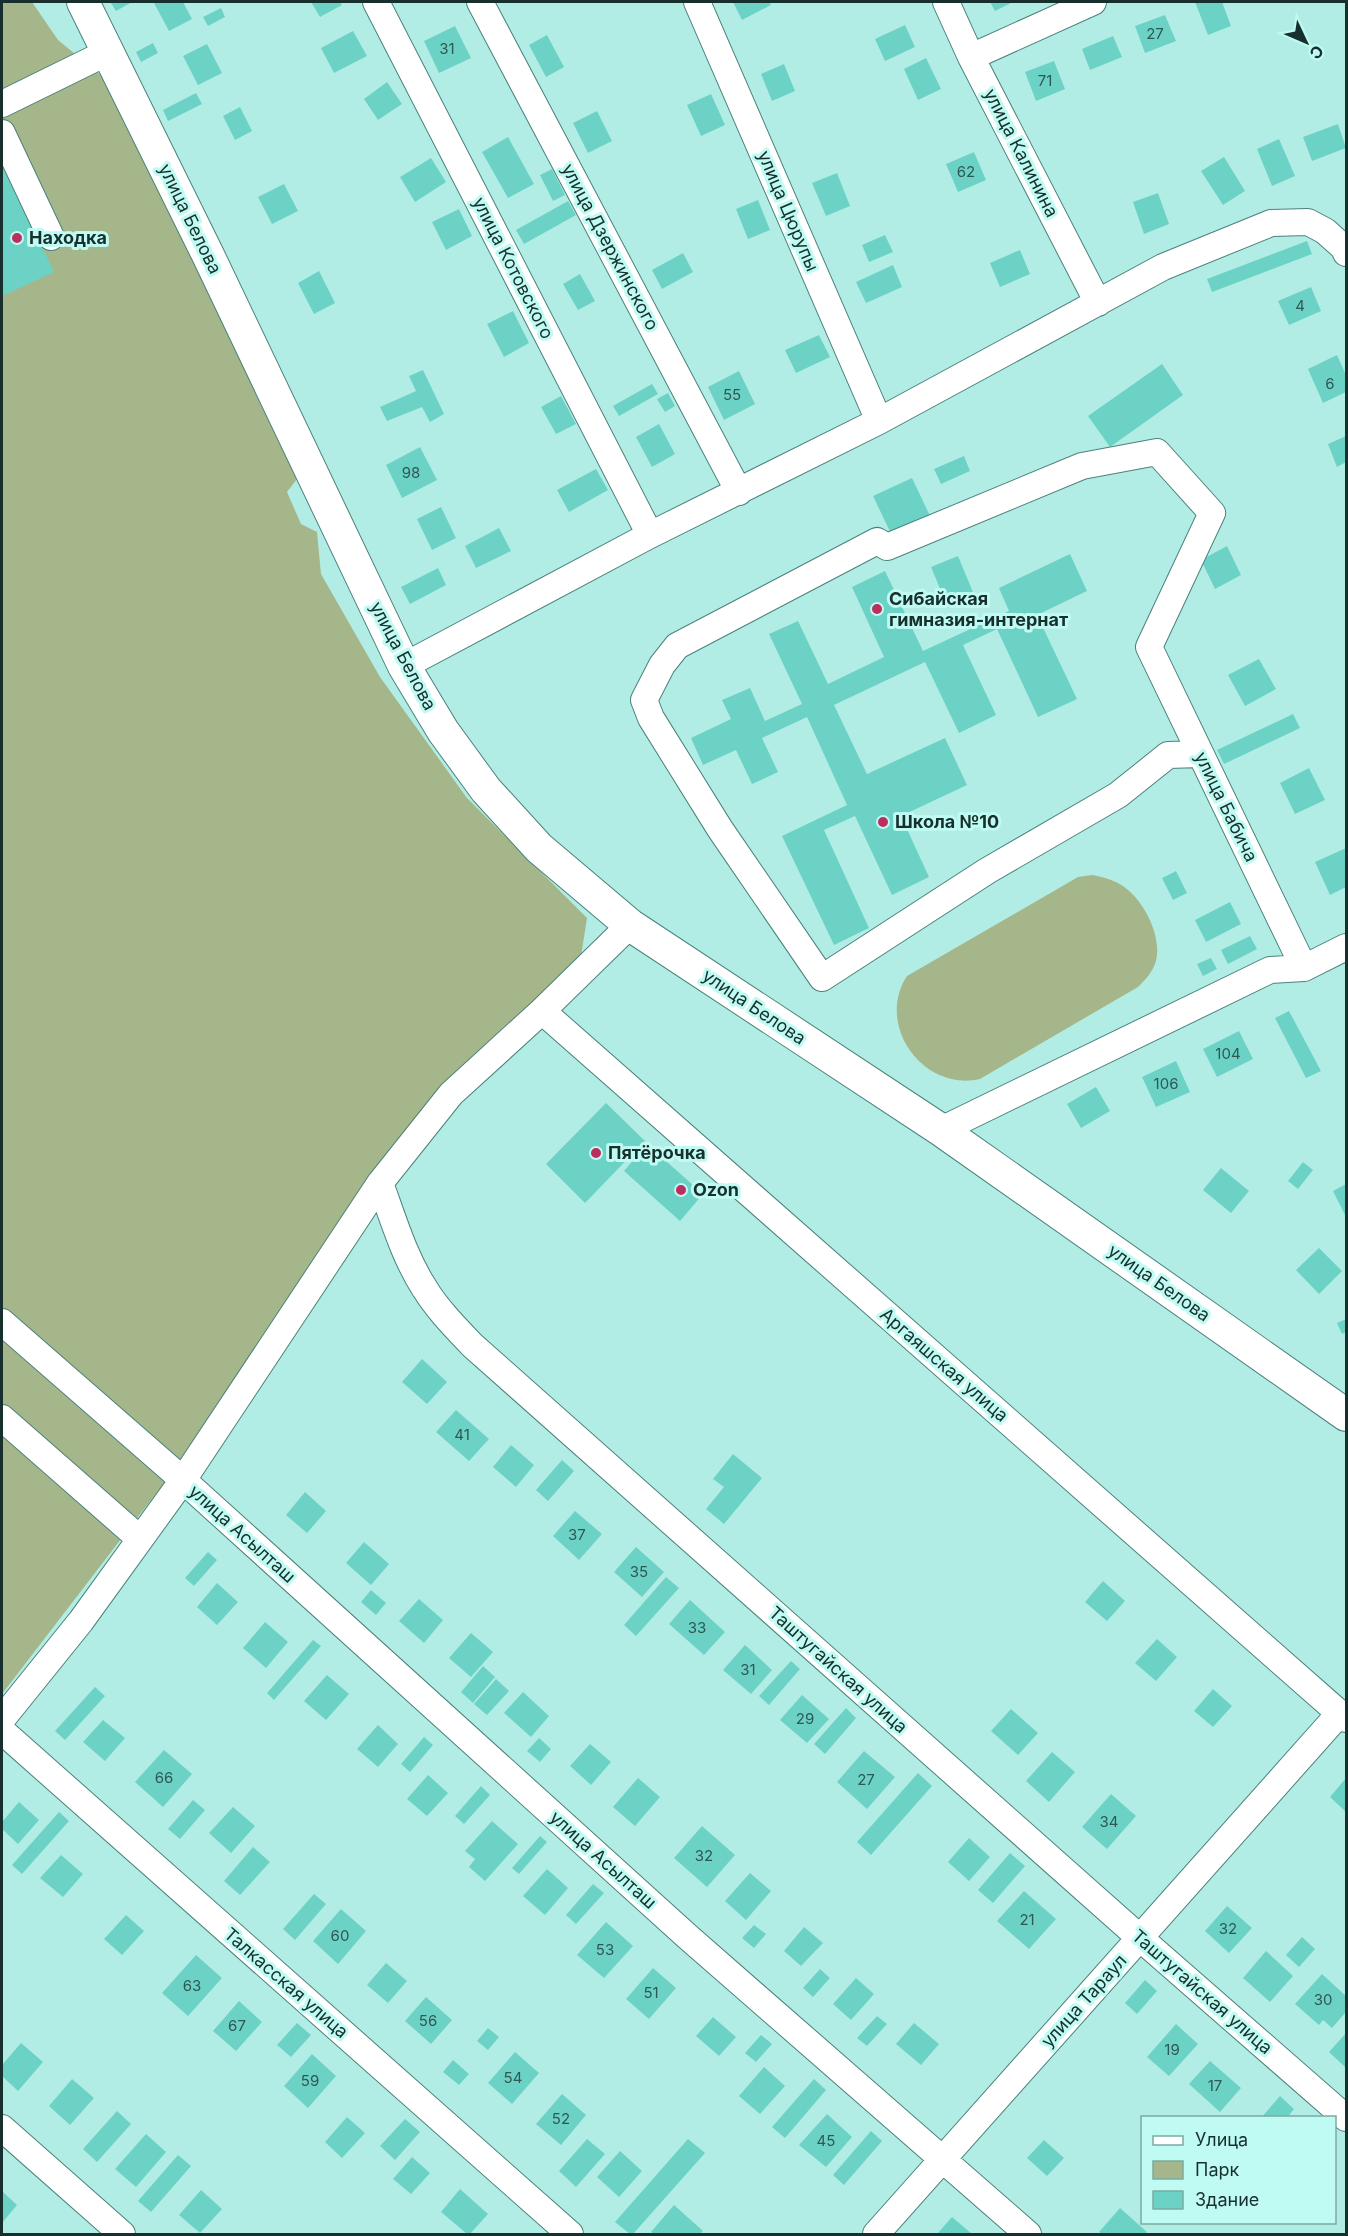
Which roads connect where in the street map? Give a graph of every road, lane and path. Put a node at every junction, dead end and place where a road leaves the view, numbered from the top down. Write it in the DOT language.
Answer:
graph roads {
  1 [pos="83,2"];
  2 [pos="376,2"];
  3 [pos="480,2"];
  4 [pos="697,2"];
  5 [pos="946,2"];
  6 [pos="1093,2"];
  7 [pos="108,52"];
  8 [pos="972,57"];
  9 [pos="2,104"];
  10 [pos="2,133"];
  11 [pos="51,237"];
  12 [pos="1347,253"];
  13 [pos="1098,303"];
  14 [pos="879,421"];
  15 [pos="739,492"];
  16 [pos="650,535"];
  17 [pos="404,666"];
  18 [pos="1200,754"];
  19 [pos="630,924"];
  20 [pos="1347,947"];
  21 [pos="1304,968"];
  22 [pos="542,1011"];
  23 [pos="941,1131"];
  24 [pos="380,1183"];
  25 [pos="2,1322"];
  26 [pos="1347,1415"];
  27 [pos="2,1418"];
  28 [pos="183,1480"];
  29 [pos="140,1539"];
  30 [pos="1343,1716"];
  31 [pos="2,1719"];
  32 [pos="2,1731"];
  33 [pos="1140,1938"];
  34 [pos="1347,2118"];
  35 [pos="2,2128"];
  36 [pos="943,2160"];
  37 [pos="122,2235"];
  38 [pos="570,2235"];
  39 [pos="876,2235"];
  40 [pos="1028,2235"];
  1 -- 7 [label="main road, улица Белова"];
  2 -- 16 [label="street, улица Котовского"];
  3 -- 15 [label="street, улица Дзержинского"];
  4 -- 14 [label="street, улица Цюрупы"];
  5 -- 8 [label="street, улица Калинина"];
  6 -- 8 [label="street"];
  7 -- 9 [label="street"];
  7 -- 17 [label="main road, улица Белова"];
  8 -- 13 [label="street, улица Калинина"];
  10 -- 11 [label="street"];
  12 -- 13 [label="street"];
  13 -- 14 [label="street"];
  14 -- 15 [label="street"];
  15 -- 16 [label="street"];
  16 -- 17 [label="street"];
  17 -- 19 [label="main road, улица Белова"];
  18 -- 18 [label="street, улица Бабича"];
  18 -- 21 [label="street, улица Бабича"];
  19 -- 22 [label="street"];
  19 -- 23 [label="main road, улица Белова"];
  20 -- 21 [label="street"];
  21 -- 23 [label="street"];
  22 -- 24 [label="street"];
  22 -- 30 [label="street, Аргаяшская улица"];
  23 -- 26 [label="main road, улица Белова"];
  24 -- 28 [label="street"];
  24 -- 33 [label="street, Таштугайская улица"];
  25 -- 28 [label="street, улица Асылташ"];
  27 -- 29 [label="street"];
  28 -- 29 [label="street"];
  28 -- 36 [label="street, улица Асылташ"];
  29 -- 31 [label="street"];
  30 -- 33 [label="street, улица Тараул"];
  32 -- 38 [label="street, Талкасская улица"];
  33 -- 34 [label="street, Таштугайская улица"];
  33 -- 36 [label="street, улица Тараул"];
  35 -- 37 [label="street"];
  36 -- 39 [label="street, улица Тараул"];
  36 -- 40 [label="street, улица Асылташ"];
}
